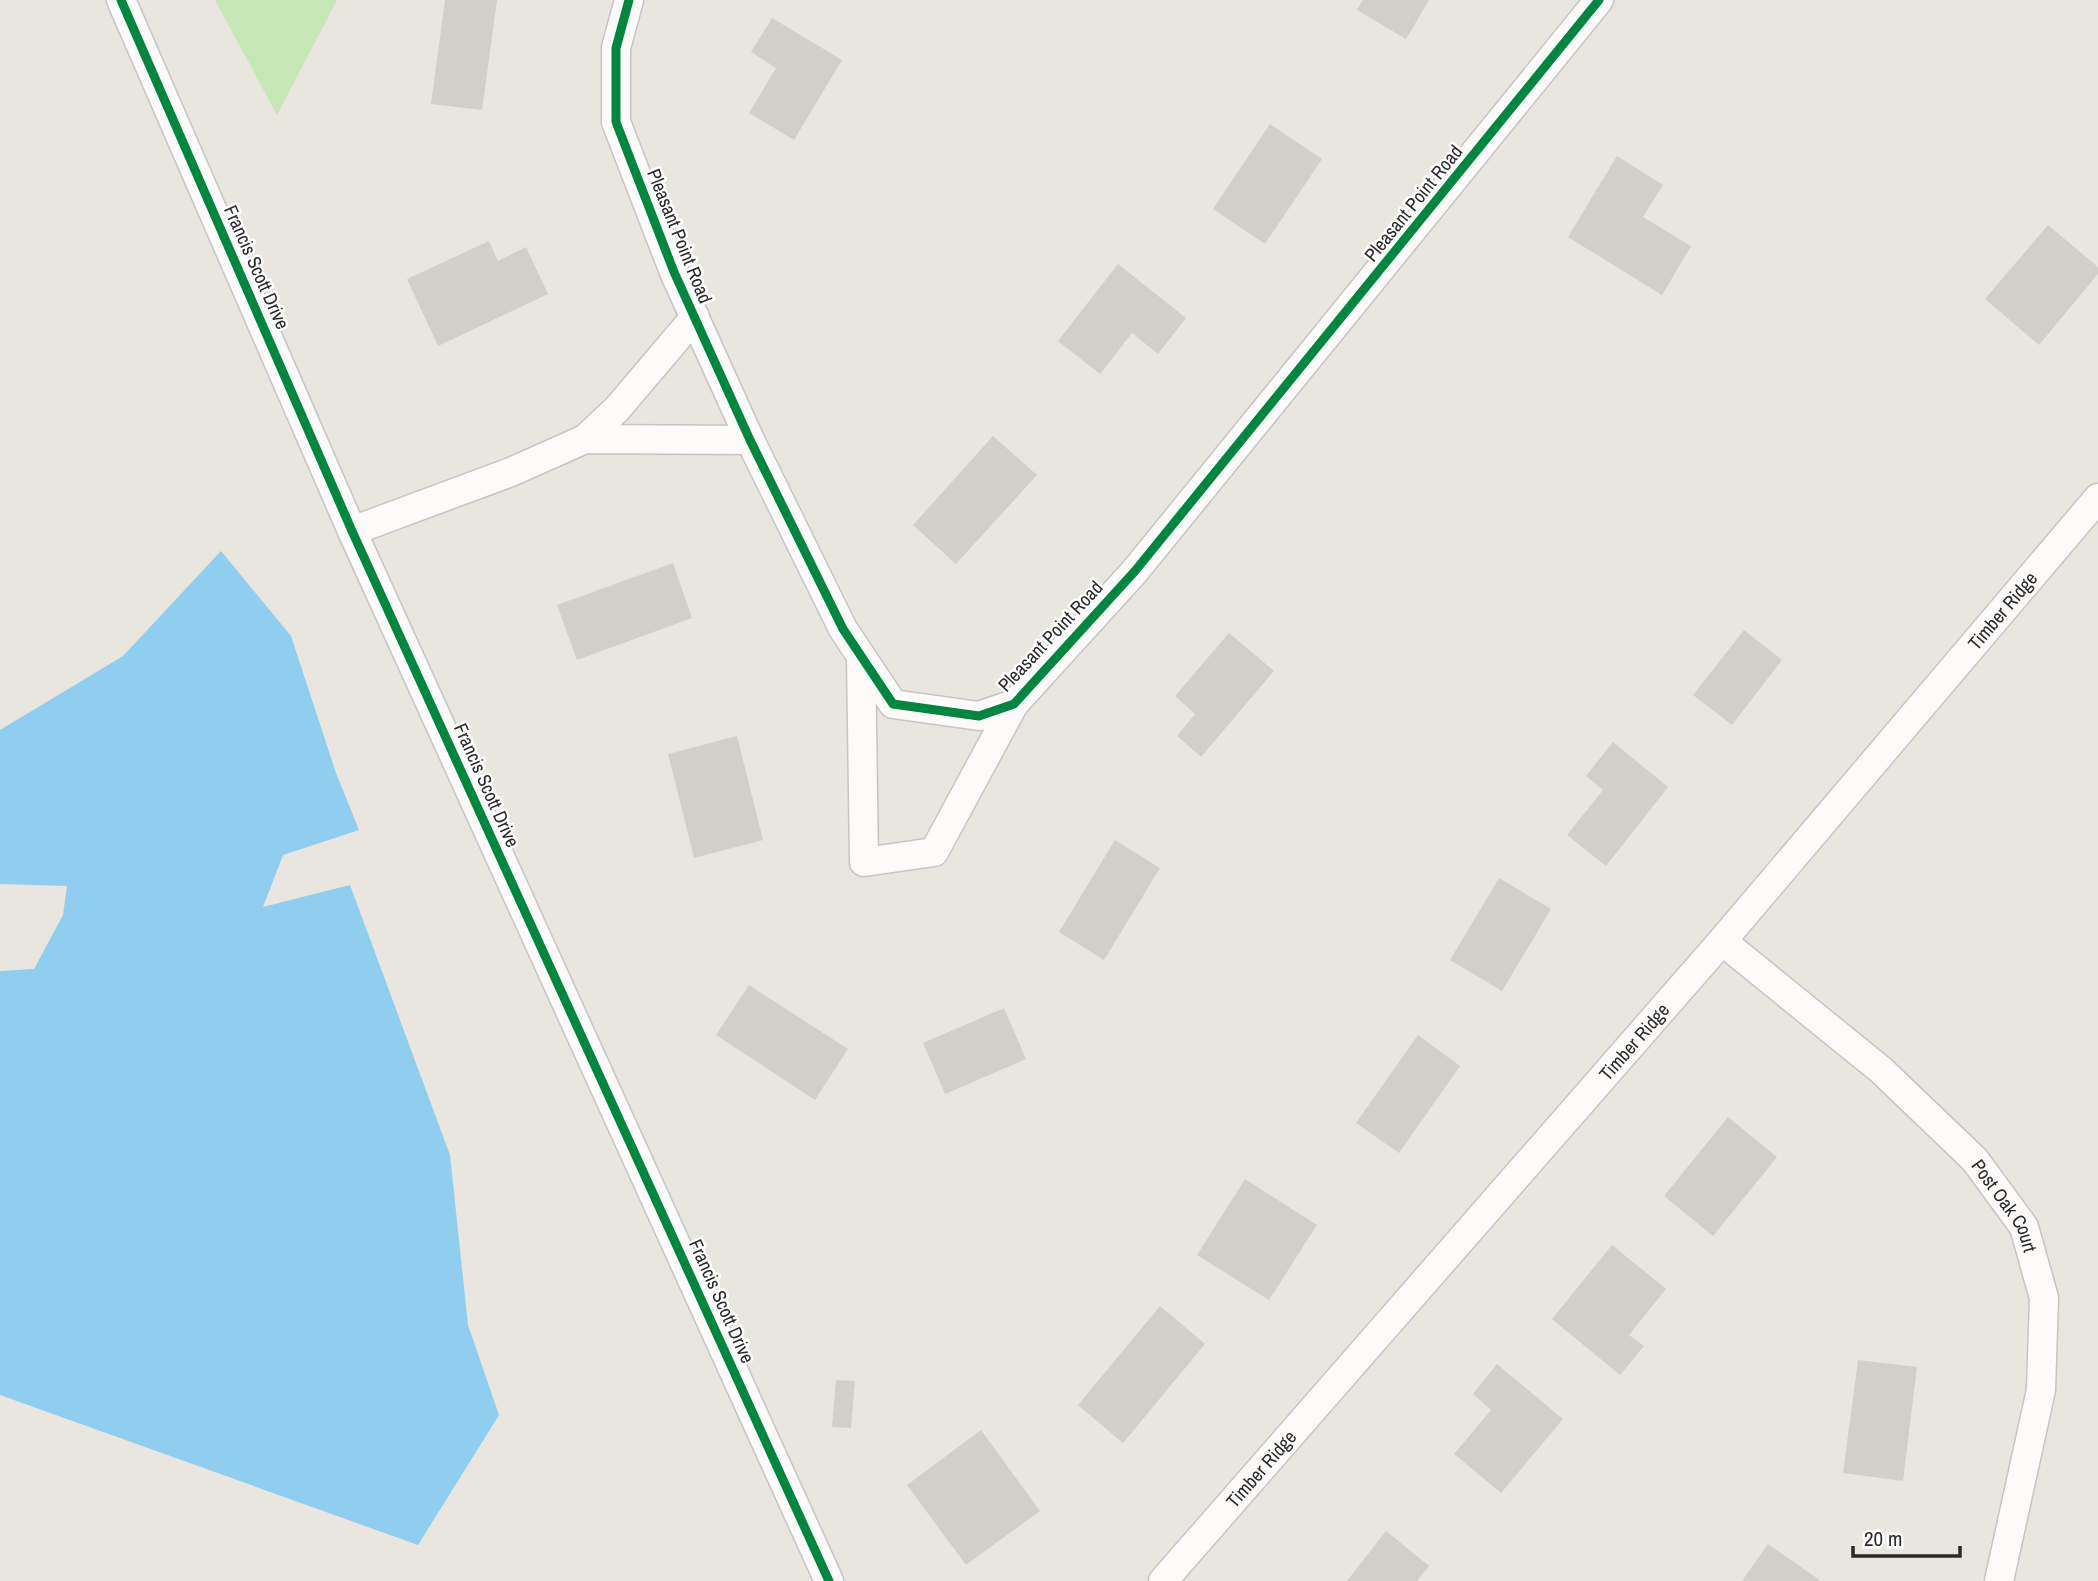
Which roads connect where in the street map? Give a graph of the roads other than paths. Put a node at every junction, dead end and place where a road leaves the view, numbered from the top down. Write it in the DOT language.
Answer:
graph roads {
  1 [pos="121,0"];
  2 [pos="629,0"];
  3 [pos="1599,0"];
  4 [pos="695,317"];
  5 [pos="585,439"];
  6 [pos="750,440"];
  7 [pos="2098,498"];
  8 [pos="352,531"];
  9 [pos="861,656"];
  10 [pos="1014,704"];
  11 [pos="1722,941"];
  12 [pos="829,1581"];
  13 [pos="1163,1581"];
  14 [pos="1998,1581"];
  1 -- 8 [label="street, Francis Scott Drive"];
  2 -- 4 [label="street, Pleasant Point Road"];
  3 -- 10 [label="street, Pleasant Point Road"];
  4 -- 5 [label="street, Pleasant Point Road"];
  4 -- 6 [label="street, Pleasant Point Road"];
  5 -- 6 [label="street, Pleasant Point Road"];
  5 -- 8 [label="street, Pleasant Point Road"];
  6 -- 9 [label="street, Pleasant Point Road"];
  7 -- 11 [label="street, Timber Ridge"];
  8 -- 12 [label="street, Francis Scott Drive"];
  9 -- 10 [label="street, Pleasant Point Road"];
  9 -- 10 [label="street, Pleasant Point Road"];
  11 -- 13 [label="street, Timber Ridge"];
  11 -- 14 [label="street, Post Oak Court"];
}
